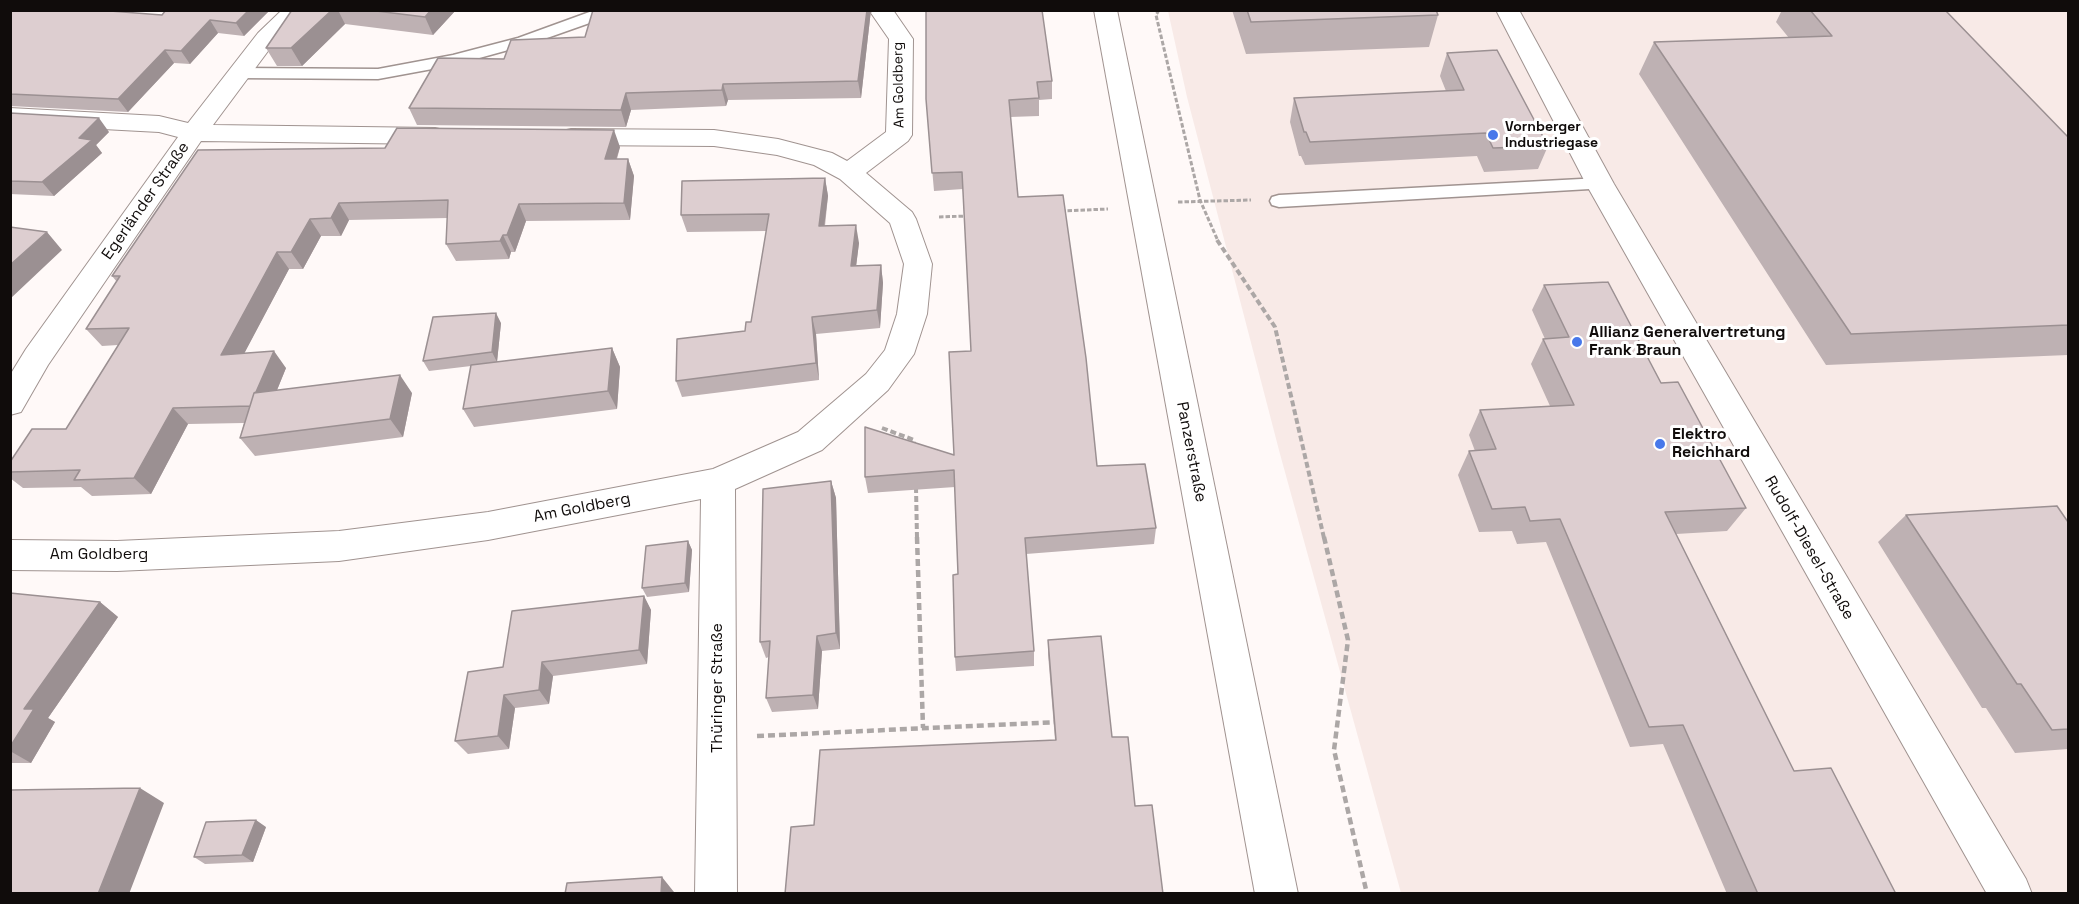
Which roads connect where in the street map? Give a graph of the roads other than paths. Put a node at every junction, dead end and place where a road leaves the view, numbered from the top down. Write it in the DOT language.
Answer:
graph roads {
  1 [pos="296,10"];
  2 [pos="612,10"];
  3 [pos="1105,10"];
  4 [pos="1507,10"];
  5 [pos="883,13"];
  6 [pos="239,73"];
  7 [pos="10,117"];
  8 [pos="194,132"];
  9 [pos="453,136"];
  10 [pos="548,137"];
  11 [pos="849,173"];
  12 [pos="1600,184"];
  13 [pos="1279,201"];
  14 [pos="10,404"];
  15 [pos="718,482"];
  16 [pos="10,555"];
  17 [pos="716,894"];
  18 [pos="1278,894"];
  19 [pos="2011,894"];
  1 -- 6 [label="street, Egerländer Straße"];
  2 -- 6 [label="lane"];
  3 -- 18 [label="street, Panzerstraße"];
  4 -- 12 [label="street, Rudolf-Diesel-Straße"];
  5 -- 11 [label="street, Am Goldberg"];
  6 -- 8 [label="street, Egerländer Straße"];
  7 -- 8 [label="street"];
  8 -- 9 [label="street"];
  8 -- 14 [label="street, Egerländer Straße"];
  10 -- 11 [label="street, Am Goldberg"];
  11 -- 15 [label="street, Am Goldberg"];
  12 -- 13 [label="lane"];
  12 -- 19 [label="street, Rudolf-Diesel-Straße"];
  15 -- 16 [label="street, Am Goldberg"];
  15 -- 17 [label="street, Thüringer Straße"];
}
